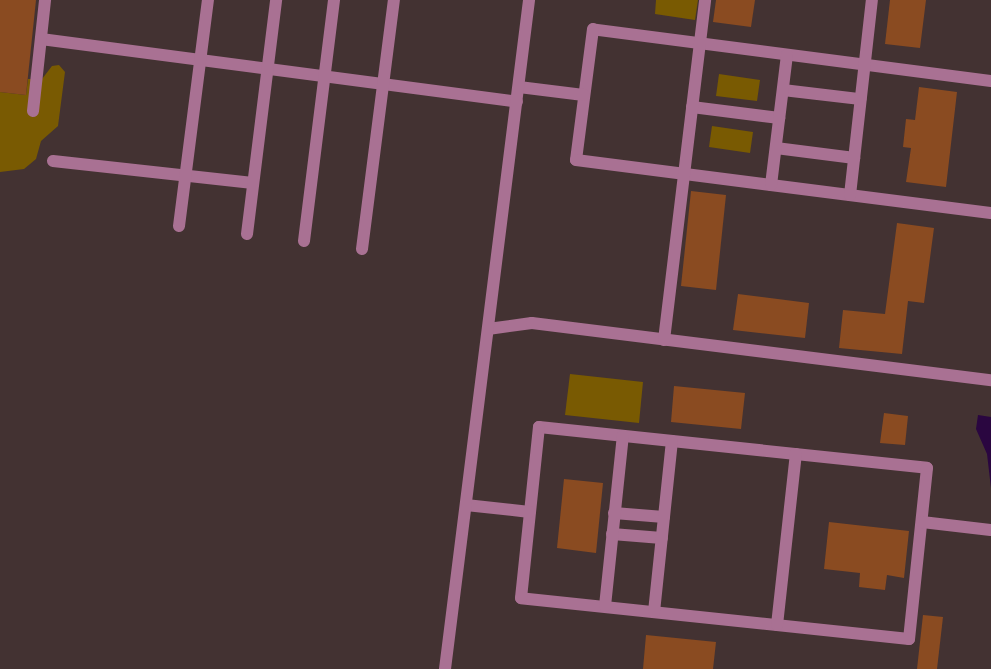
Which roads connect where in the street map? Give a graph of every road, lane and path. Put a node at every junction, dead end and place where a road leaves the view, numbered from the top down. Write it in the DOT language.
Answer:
graph roads {
  1 [pos="45,0"];
  2 [pos="208,0"];
  3 [pos="276,0"];
  4 [pos="334,0"];
  5 [pos="394,0"];
  6 [pos="530,0"];
  7 [pos="705,0"];
  8 [pos="872,0"];
  9 [pos="41,39"];
  10 [pos="700,43"];
  11 [pos="787,55"];
  12 [pos="201,60"];
  13 [pos="864,64"];
  14 [pos="268,69"];
  15 [pos="325,76"];
  16 [pos="991,81"];
  17 [pos="383,84"];
  18 [pos="518,87"];
  19 [pos="783,90"];
  20 [pos="584,95"];
  21 [pos="860,99"];
  22 [pos="517,102"];
  23 [pos="692,107"];
  24 [pos="33,111"];
  25 [pos="779,118"];
  26 [pos="776,148"];
  27 [pos="854,158"];
  28 [pos="53,161"];
  29 [pos="684,174"];
  30 [pos="185,176"];
  31 [pos="254,184"];
  32 [pos="771,185"];
  33 [pos="850,195"];
  34 [pos="991,213"];
  35 [pos="179,226"];
  36 [pos="247,234"];
  37 [pos="304,241"];
  38 [pos="362,249"];
  39 [pos="488,329"];
  40 [pos="664,340"];
  41 [pos="991,380"];
  42 [pos="623,436"];
  43 [pos="672,441"];
  44 [pos="796,454"];
  45 [pos="466,505"];
  46 [pos="530,512"];
  47 [pos="614,513"];
  48 [pos="664,517"];
  49 [pos="922,522"];
  50 [pos="991,530"];
  51 [pos="612,534"];
  52 [pos="662,538"];
  53 [pos="605,606"];
  54 [pos="654,612"];
  55 [pos="777,625"];
  56 [pos="445,669"];
  1 -- 9 [label="street"];
  2 -- 12 [label="street"];
  3 -- 14 [label="street"];
  4 -- 15 [label="street"];
  5 -- 17 [label="street"];
  6 -- 18 [label="street"];
  7 -- 10 [label="street"];
  8 -- 13 [label="street"];
  9 -- 12 [label="street"];
  9 -- 24 [label="street"];
  10 -- 11 [label="street"];
  10 -- 20 [label="street"];
  10 -- 23 [label="street"];
  11 -- 13 [label="street"];
  11 -- 19 [label="street"];
  12 -- 14 [label="street"];
  12 -- 30 [label="street"];
  13 -- 16 [label="street"];
  13 -- 21 [label="street"];
  14 -- 15 [label="street"];
  14 -- 31 [label="street"];
  15 -- 17 [label="street"];
  15 -- 37 [label="street"];
  17 -- 22 [label="street"];
  17 -- 38 [label="street"];
  18 -- 20 [label="street"];
  18 -- 22 [label="street"];
  19 -- 21 [label="street"];
  19 -- 25 [label="street"];
  20 -- 29 [label="street"];
  21 -- 27 [label="street"];
  22 -- 39 [label="street"];
  23 -- 25 [label="street"];
  23 -- 29 [label="street"];
  25 -- 26 [label="street"];
  26 -- 27 [label="street"];
  26 -- 32 [label="street"];
  27 -- 33 [label="street"];
  28 -- 30 [label="street"];
  29 -- 32 [label="street"];
  29 -- 40 [label="street"];
  30 -- 31 [label="street"];
  30 -- 35 [label="street"];
  31 -- 36 [label="street"];
  32 -- 33 [label="street"];
  33 -- 34 [label="street"];
  39 -- 40 [label="street"];
  39 -- 45 [label="street"];
  40 -- 41 [label="street"];
  42 -- 43 [label="street"];
  42 -- 46 [label="street"];
  42 -- 47 [label="street"];
  43 -- 44 [label="street"];
  43 -- 48 [label="street"];
  44 -- 49 [label="street"];
  44 -- 55 [label="street"];
  45 -- 46 [label="street"];
  45 -- 56 [label="street"];
  46 -- 53 [label="street"];
  47 -- 48 [label="street"];
  47 -- 51 [label="street"];
  48 -- 52 [label="street"];
  49 -- 50 [label="street"];
  49 -- 55 [label="street"];
  51 -- 52 [label="street"];
  51 -- 53 [label="street"];
  52 -- 54 [label="street"];
  53 -- 54 [label="street"];
  54 -- 55 [label="street"];
}
